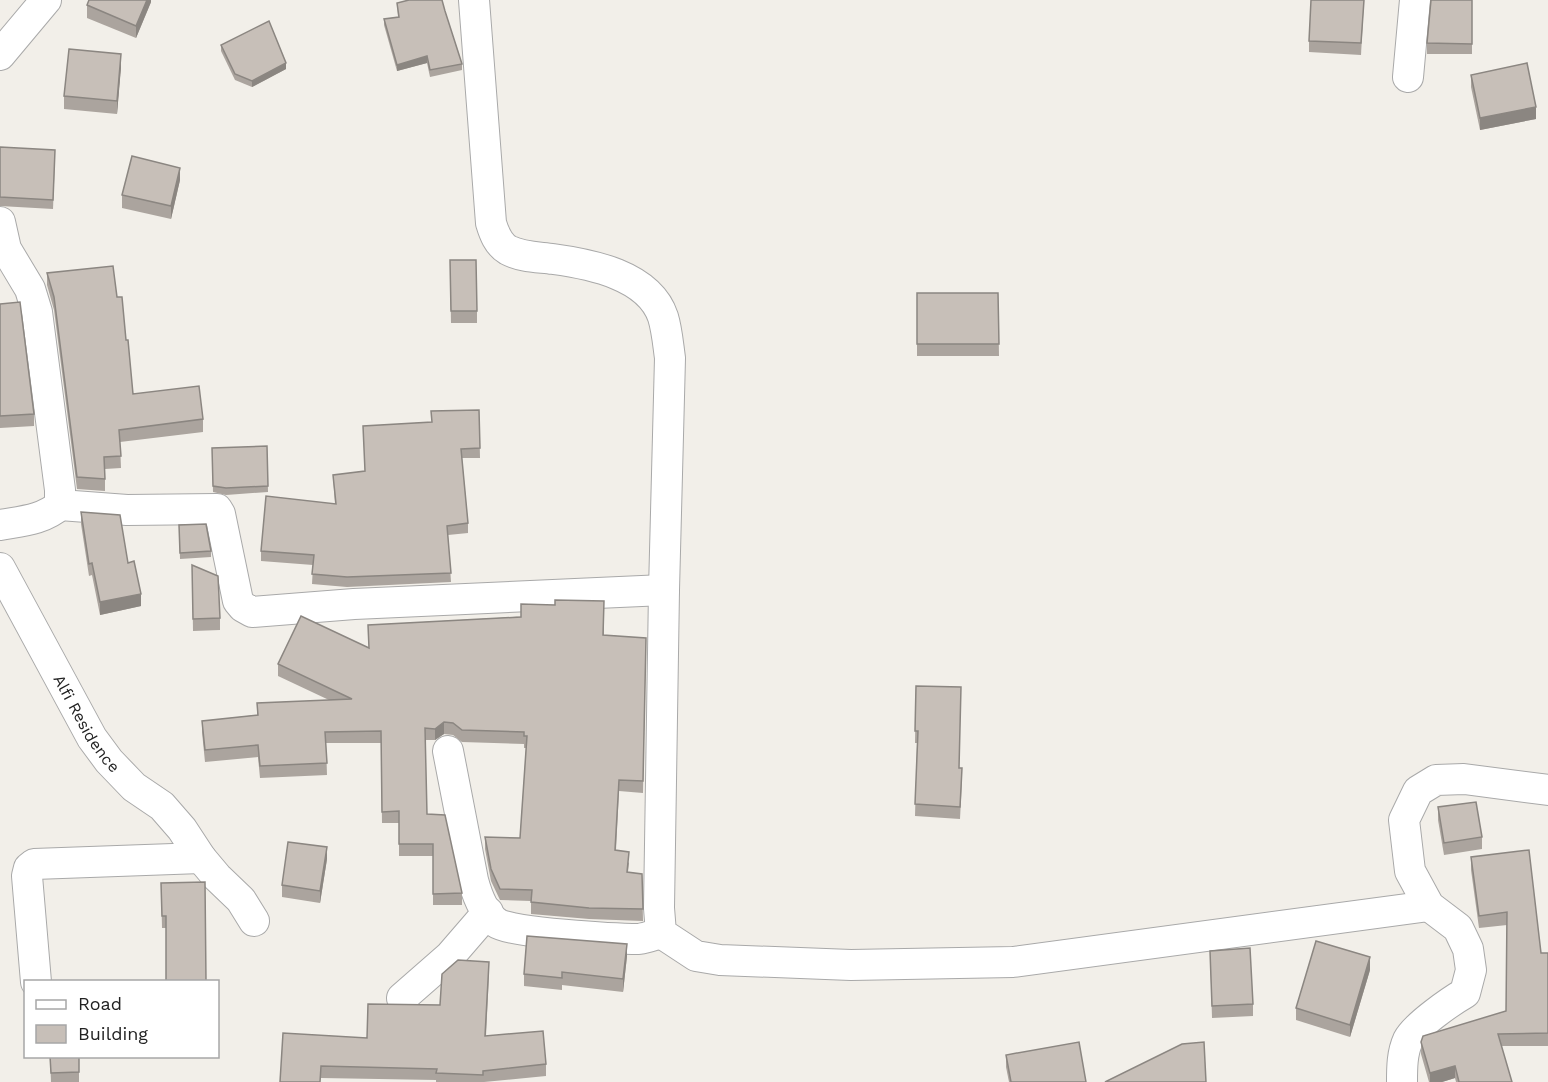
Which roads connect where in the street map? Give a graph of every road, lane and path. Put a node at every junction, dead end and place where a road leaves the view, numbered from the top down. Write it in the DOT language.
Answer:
graph roads {
  1 [pos="46,0"];
  2 [pos="474,0"];
  3 [pos="1415,0"];
  4 [pos="0,55"];
  5 [pos="1408,77"];
  6 [pos="0,222"];
  7 [pos="60,505"];
  8 [pos="0,525"];
  9 [pos="0,568"];
  10 [pos="664,590"];
  11 [pos="448,752"];
  12 [pos="1548,790"];
  13 [pos="201,858"];
  14 [pos="1429,906"];
  15 [pos="488,912"];
  16 [pos="254,921"];
  17 [pos="661,933"];
  18 [pos="36,980"];
  19 [pos="402,998"];
  20 [pos="1402,1082"];
  1 -- 4 [label="street"];
  2 -- 10 [label="street"];
  3 -- 5 [label="street"];
  6 -- 7 [label="street"];
  7 -- 8 [label="street"];
  7 -- 10 [label="street"];
  9 -- 13 [label="street, Alfi Residence"];
  10 -- 17 [label="street"];
  11 -- 15 [label="street"];
  12 -- 14 [label="street"];
  13 -- 16 [label="street, Alfi Residence"];
  13 -- 18 [label="street"];
  14 -- 17 [label="street"];
  14 -- 20 [label="street"];
  15 -- 17 [label="street"];
  15 -- 19 [label="street"];
}
